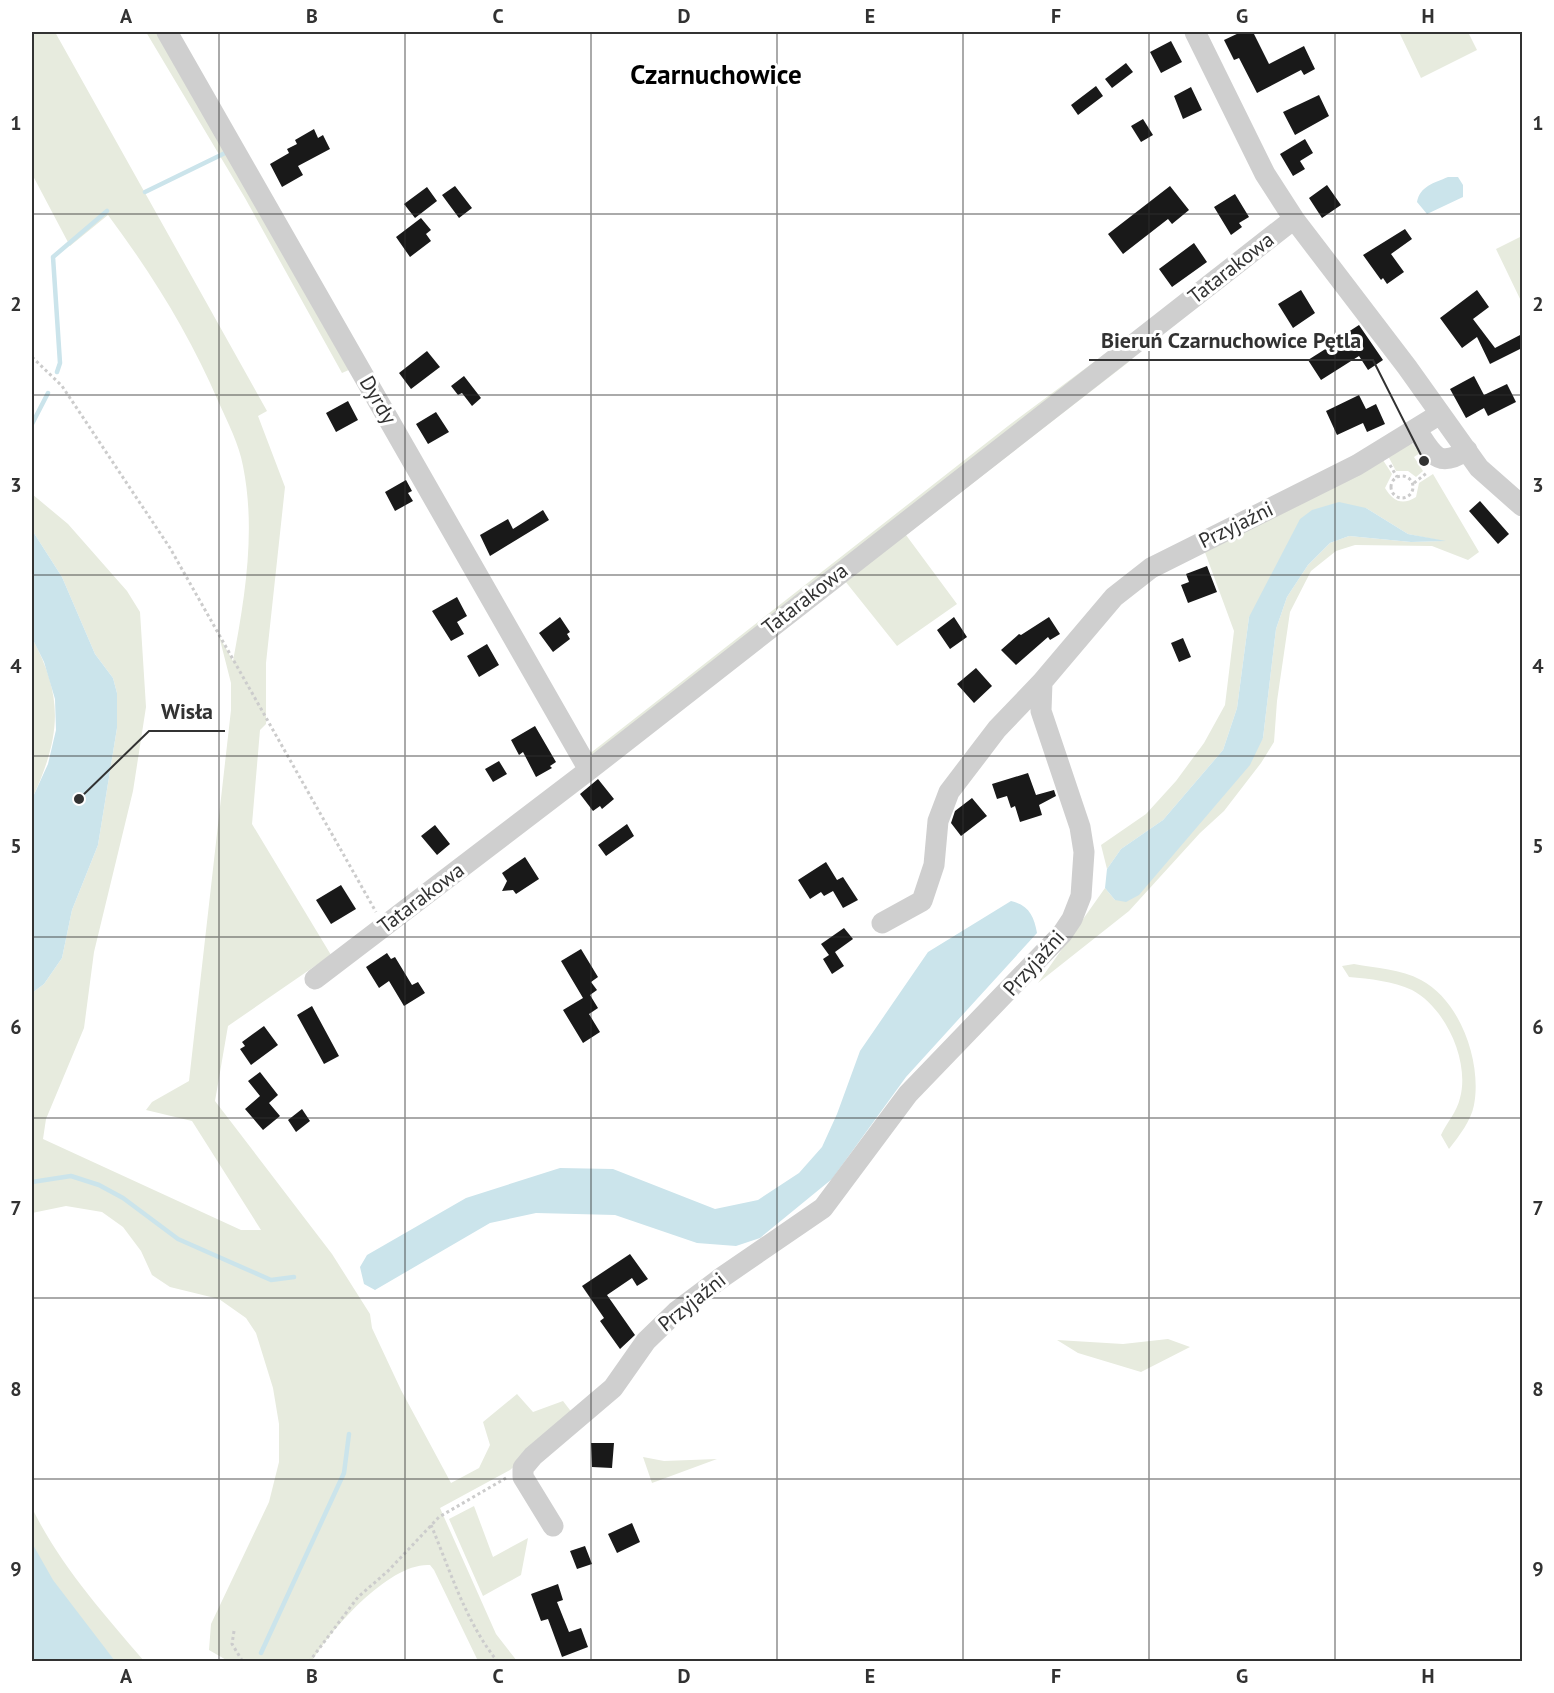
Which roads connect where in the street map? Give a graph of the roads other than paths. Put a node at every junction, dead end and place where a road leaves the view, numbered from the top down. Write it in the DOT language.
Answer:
graph roads {
  1 [pos="167,32"];
  2 [pos="1195,32"];
  3 [pos="1294,219"];
  4 [pos="1440,414"];
  5 [pos="1416,429"];
  6 [pos="1467,450"];
  7 [pos="1522,506"];
  8 [pos="1042,682"];
  9 [pos="589,770"];
  10 [pos="882,923"];
  11 [pos="315,979"];
  12 [pos="553,1526"];
  1 -- 9 [label="street, Dyrdy"];
  2 -- 3 [label="street"];
  3 -- 4 [label="street"];
  3 -- 9 [label="street, Tatarakowa"];
  4 -- 5 [label="street, Przyjaźni"];
  4 -- 6 [label="street"];
  5 -- 6 [label="street"];
  5 -- 8 [label="street, Przyjaźni"];
  6 -- 7 [label="street"];
  8 -- 10 [label="street"];
  8 -- 12 [label="street, Przyjaźni"];
  9 -- 11 [label="street, Tatarakowa"];
}
